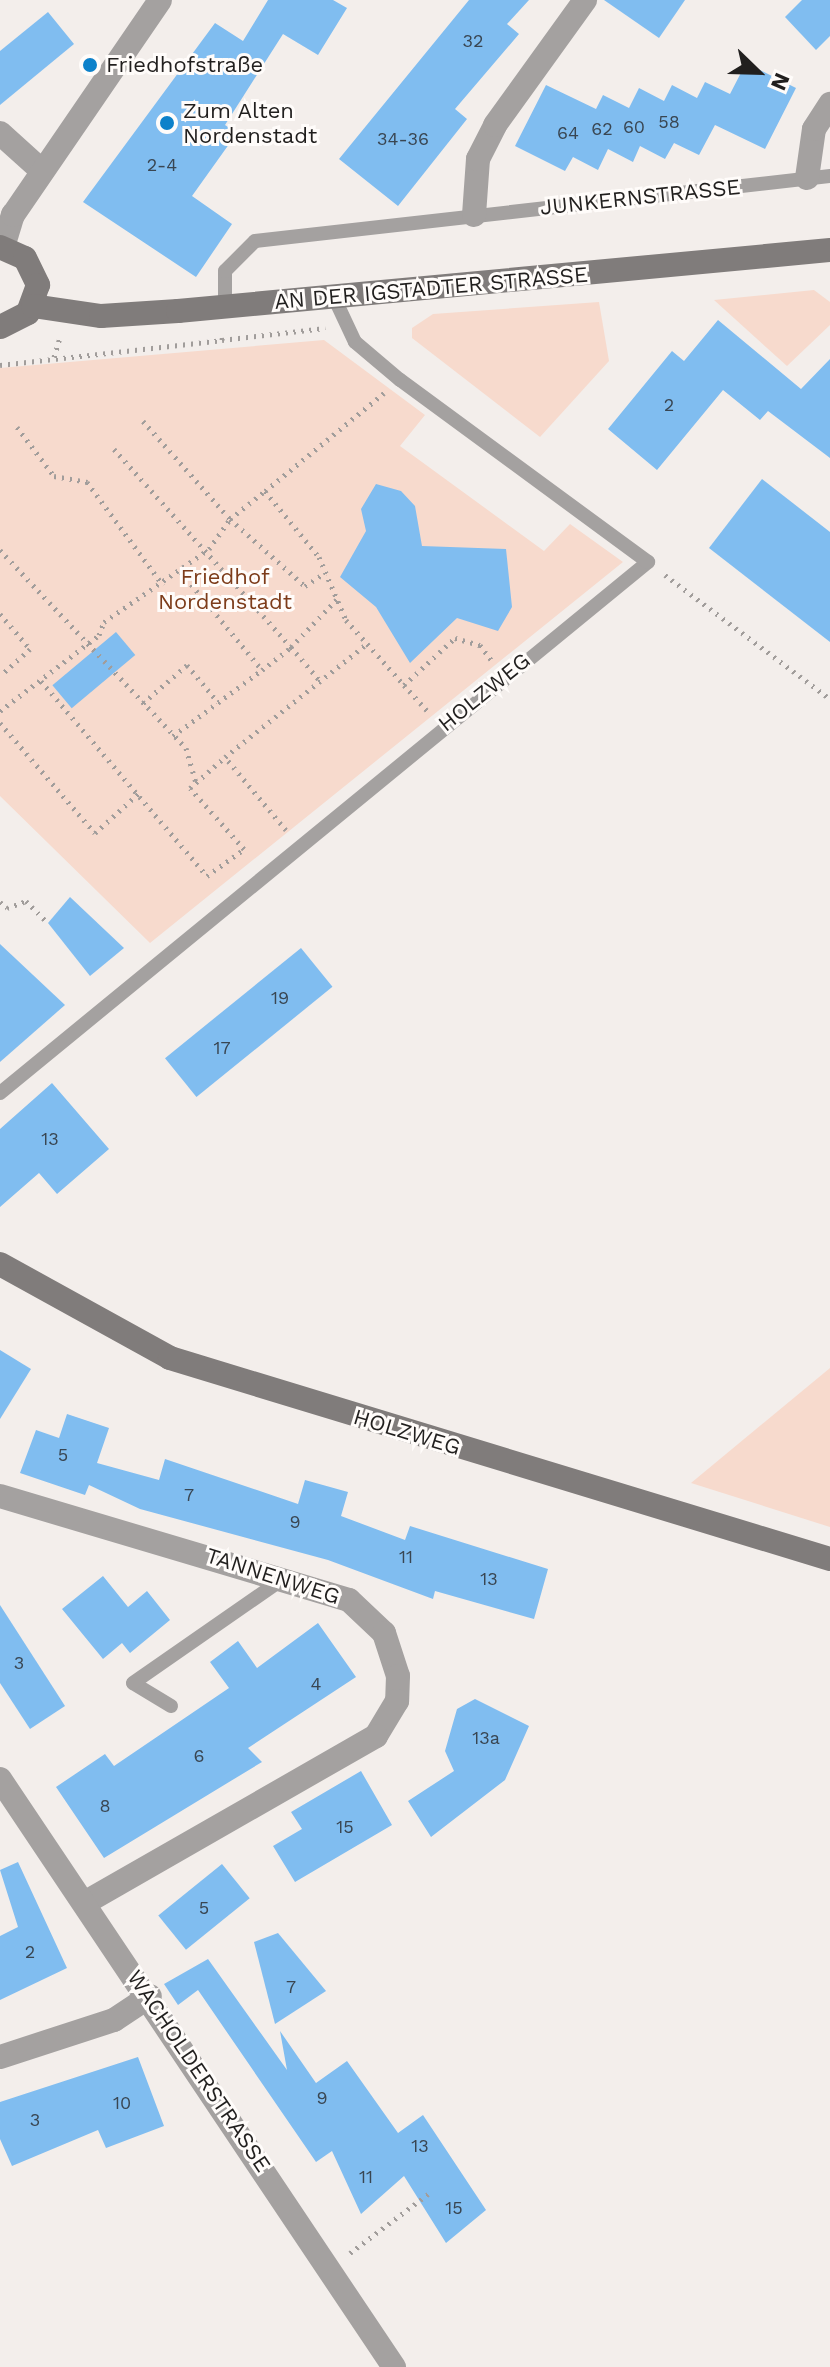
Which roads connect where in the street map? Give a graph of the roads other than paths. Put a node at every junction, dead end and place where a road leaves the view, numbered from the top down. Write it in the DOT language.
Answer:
graph roads {
  1 [pos="160,0"];
  2 [pos="585,0"];
  3 [pos="830,104"];
  4 [pos="0,133"];
  5 [pos="42,171"];
  6 [pos="818,177"];
  7 [pos="474,215"];
  8 [pos="2,247"];
  9 [pos="830,250"];
  10 [pos="333,295"];
  11 [pos="33,306"];
  12 [pos="225,307"];
  13 [pos="0,327"];
  14 [pos="0,1093"];
  15 [pos="0,1264"];
  16 [pos="0,1496"];
  17 [pos="830,1559"];
  18 [pos="284,1578"];
  19 [pos="171,1706"];
  20 [pos="0,1779"];
  21 [pos="86,1902"];
  22 [pos="150,1996"];
  23 [pos="0,2057"];
  24 [pos="394,2367"];
  1 -- 5 [label="street"];
  2 -- 7 [label="street"];
  3 -- 6 [label="street, JUNKERNSTRASSE"];
  4 -- 5 [label="street"];
  5 -- 8 [label="street"];
  6 -- 7 [label="lane, JUNKERNSTRASSE"];
  7 -- 12 [label="lane, JUNKERNSTRASSE"];
  8 -- 11 [label="street"];
  9 -- 10 [label="street, AN DER IGSTADTER STRASSE"];
  10 -- 12 [label="street, AN DER IGSTADTER STRASSE"];
  10 -- 14 [label="lane, HOLZWEG"];
  11 -- 12 [label="street, AN DER IGSTADTER STRASSE"];
  11 -- 13 [label="street"];
  15 -- 17 [label="street, HOLZWEG"];
  16 -- 18 [label="street, TANNENWEG"];
  18 -- 19 [label="lane"];
  18 -- 21 [label="street, TANNENWEG"];
  20 -- 21 [label="street, WACHOLDERSTRASSE"];
  21 -- 22 [label="street, WACHOLDERSTRASSE"];
  22 -- 23 [label="street"];
  22 -- 24 [label="street, WACHOLDERSTRASSE"];
}
